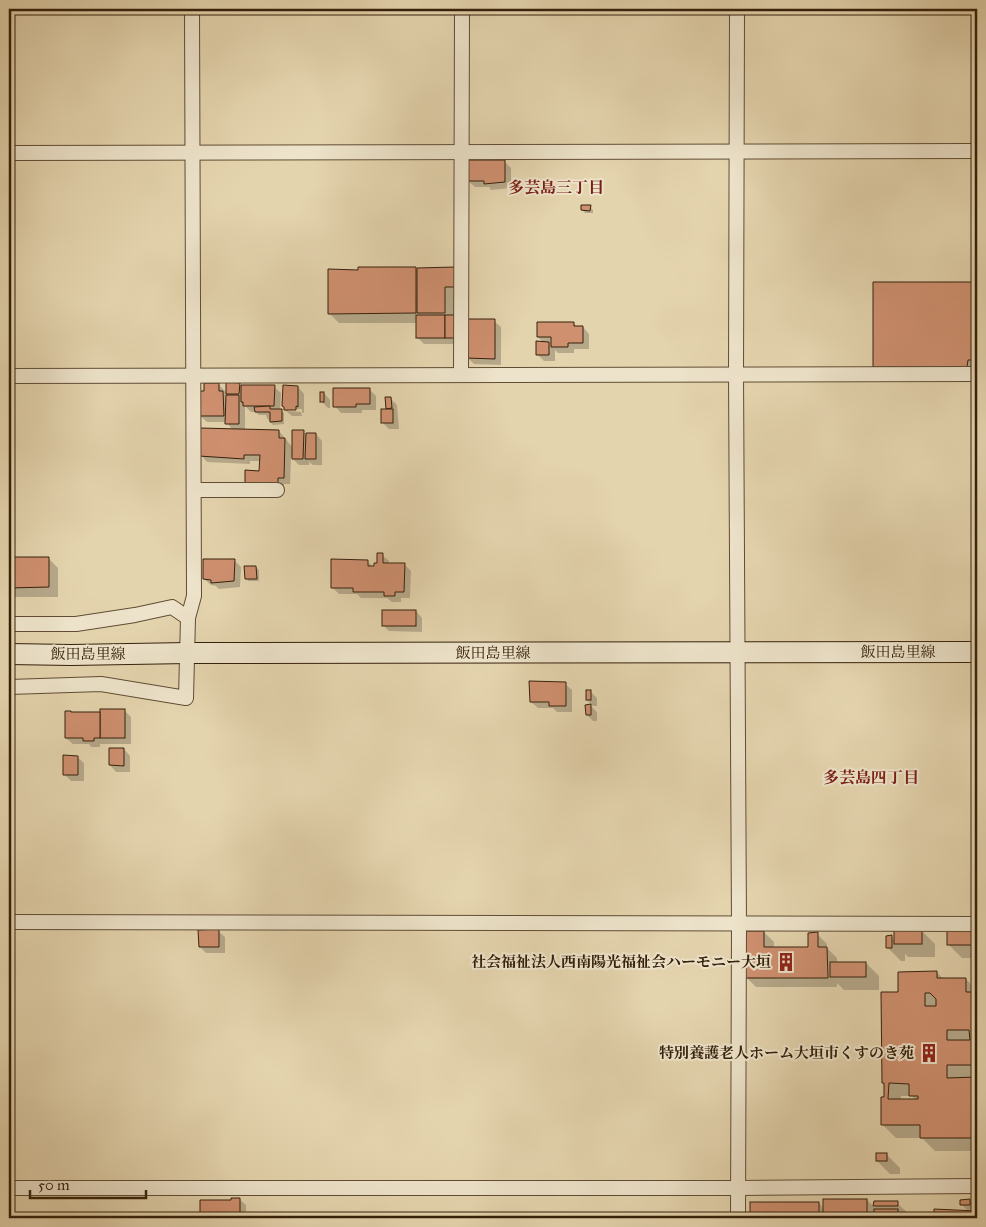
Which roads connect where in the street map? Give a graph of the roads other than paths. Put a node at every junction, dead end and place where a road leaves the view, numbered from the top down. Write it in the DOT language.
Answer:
graph roads {
  1 [pos="192,9"];
  2 [pos="462,9"];
  3 [pos="737,9"];
  4 [pos="737,150"];
  5 [pos="462,151"];
  6 [pos="977,151"];
  7 [pos="192,152"];
  8 [pos="9,153"];
  9 [pos="193,374"];
  10 [pos="461,374"];
  11 [pos="736,374"];
  12 [pos="977,374"];
  13 [pos="9,376"];
  14 [pos="194,490"];
  15 [pos="277,490"];
  16 [pos="188,618"];
  17 [pos="9,624"];
  18 [pos="977,652"];
  19 [pos="738,653"];
  20 [pos="9,654"];
  21 [pos="188,654"];
  22 [pos="9,687"];
  23 [pos="9,922"];
  24 [pos="739,924"];
  25 [pos="977,924"];
  26 [pos="977,1186"];
  27 [pos="9,1188"];
  28 [pos="737,1188"];
  29 [pos="738,1218"];
  1 -- 7 [label="street"];
  2 -- 5 [label="street"];
  3 -- 4 [label="street"];
  4 -- 5 [label="street"];
  4 -- 6 [label="street"];
  4 -- 11 [label="street"];
  5 -- 7 [label="street"];
  5 -- 10 [label="street"];
  7 -- 8 [label="street"];
  7 -- 9 [label="street"];
  9 -- 10 [label="street"];
  9 -- 13 [label="street"];
  9 -- 14 [label="street"];
  10 -- 11 [label="street"];
  11 -- 12 [label="street"];
  11 -- 19 [label="street"];
  14 -- 15 [label="street"];
  14 -- 16 [label="street"];
  16 -- 17 [label="street"];
  16 -- 21 [label="street"];
  18 -- 19 [label="main road, 飯田島里線"];
  19 -- 21 [label="main road, 飯田島里線"];
  19 -- 24 [label="street"];
  20 -- 21 [label="main road, 飯田島里線"];
  21 -- 22 [label="street"];
  23 -- 24 [label="street"];
  24 -- 25 [label="street"];
  24 -- 28 [label="street"];
  26 -- 28 [label="street"];
  27 -- 28 [label="street"];
  28 -- 29 [label="street"];
}
